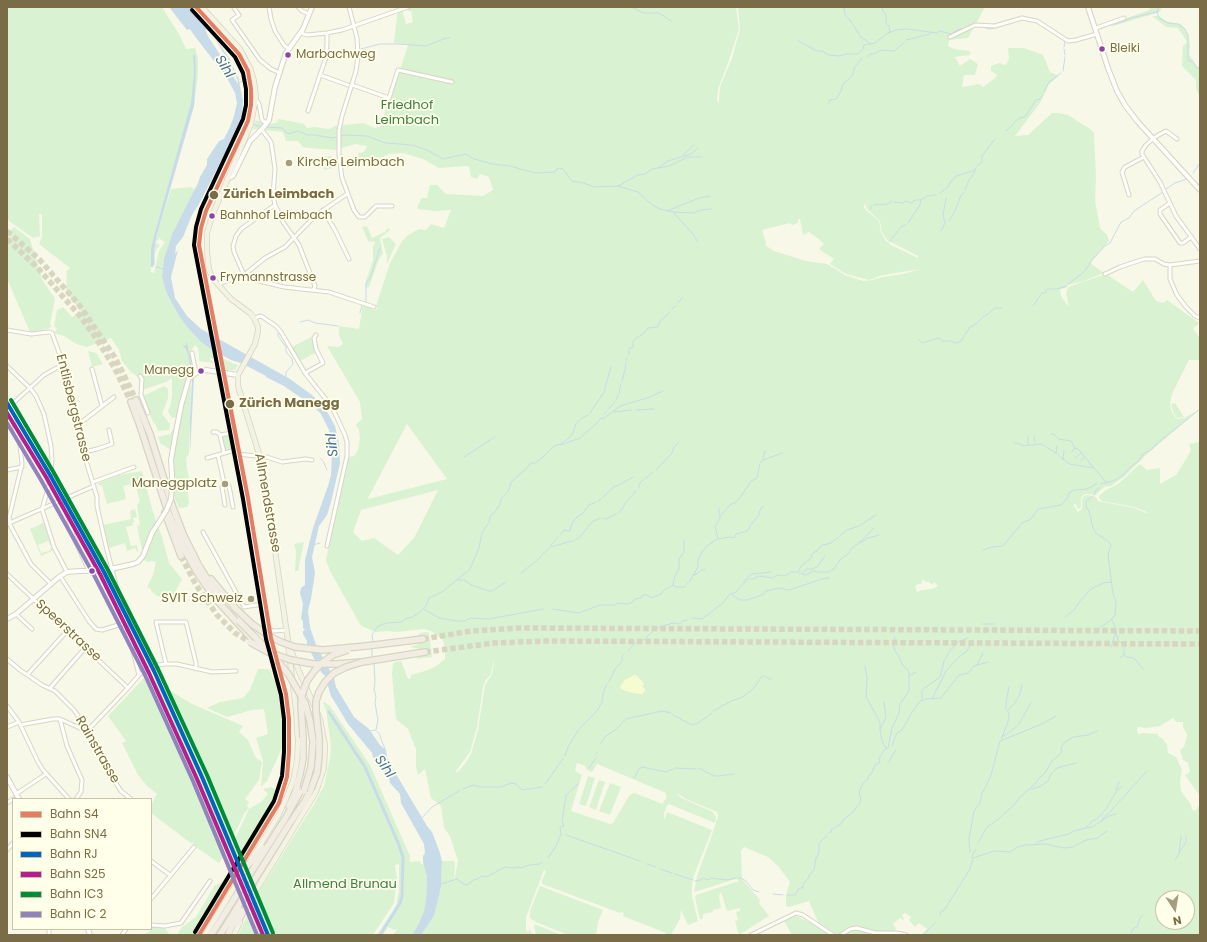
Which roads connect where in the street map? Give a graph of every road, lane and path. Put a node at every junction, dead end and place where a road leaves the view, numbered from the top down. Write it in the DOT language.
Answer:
graph roads {
  1 [pos="202,7"];
  2 [pos="269,7"];
  3 [pos="298,7"];
  4 [pos="312,7"];
  5 [pos="349,7"];
  6 [pos="408,7"];
  7 [pos="1088,7"];
  8 [pos="235,9"];
  9 [pos="309,14"];
  10 [pos="1124,18"];
  11 [pos="354,26"];
  12 [pos="1096,28"];
  13 [pos="301,32"];
  14 [pos="326,33"];
  15 [pos="1097,34"];
  16 [pos="950,37"];
  17 [pos="289,50"];
  18 [pos="280,73"];
  19 [pos="320,75"];
  20 [pos="452,82"];
  21 [pos="350,85"];
  22 [pos="256,97"];
  23 [pos="308,111"];
  24 [pos="264,127"];
  25 [pos="1153,138"];
  26 [pos="1177,139"];
  27 [pos="1144,157"];
  28 [pos="228,179"];
  29 [pos="1200,190"];
  30 [pos="347,194"];
  31 [pos="1129,195"];
  32 [pos="1170,203"];
  33 [pos="275,205"];
  34 [pos="392,206"];
  35 [pos="323,210"];
  36 [pos="1191,237"];
  37 [pos="295,238"];
  38 [pos="1200,249"];
  39 [pos="348,259"];
  40 [pos="1200,261"];
  41 [pos="1170,265"];
  42 [pos="1104,274"];
  43 [pos="244,275"];
  44 [pos="217,284"];
  45 [pos="314,289"];
  46 [pos="374,307"];
  47 [pos="254,318"];
  48 [pos="1200,318"];
  49 [pos="7,330"];
  50 [pos="316,335"];
  51 [pos="192,352"];
  52 [pos="62,365"];
  53 [pos="7,366"];
  54 [pos="92,369"];
  55 [pos="305,373"];
  56 [pos="194,374"];
  57 [pos="238,375"];
  58 [pos="140,376"];
  59 [pos="30,388"];
  60 [pos="224,396"];
  61 [pos="114,397"];
  62 [pos="102,406"];
  63 [pos="148,413"];
  64 [pos="79,426"];
  65 [pos="109,430"];
  66 [pos="213,432"];
  67 [pos="232,433"];
  68 [pos="220,435"];
  69 [pos="84,452"];
  70 [pos="236,452"];
  71 [pos="224,453"];
  72 [pos="218,455"];
  73 [pos="260,457"];
  74 [pos="207,458"];
  75 [pos="312,460"];
  76 [pos="22,467"];
  77 [pos="134,467"];
  78 [pos="7,470"];
  79 [pos="155,475"];
  80 [pos="224,483"];
  81 [pos="93,484"];
  82 [pos="64,499"];
  83 [pos="225,506"];
  84 [pos="233,507"];
  85 [pos="42,508"];
  86 [pos="8,523"];
  87 [pos="203,532"];
  88 [pos="327,546"];
  89 [pos="191,550"];
  90 [pos="181,556"];
  91 [pos="112,569"];
  92 [pos="89,571"];
  93 [pos="67,572"];
  94 [pos="7,574"];
  95 [pos="60,576"];
  96 [pos="51,584"];
  97 [pos="34,599"];
  98 [pos="263,604"];
  99 [pos="225,608"];
  100 [pos="16,614"];
  101 [pos="7,619"];
  102 [pos="126,624"];
  103 [pos="32,629"];
  104 [pos="287,630"];
  105 [pos="67,631"];
  106 [pos="423,639"];
  107 [pos="288,641"];
  108 [pos="250,642"];
  109 [pos="366,646"];
  110 [pos="86,648"];
  111 [pos="425,652"];
  112 [pos="7,659"];
  113 [pos="362,662"];
  114 [pos="166,664"];
  115 [pos="196,669"];
  116 [pos="236,671"];
  117 [pos="27,675"];
  118 [pos="139,675"];
  119 [pos="304,683"];
  120 [pos="293,684"];
  121 [pos="50,688"];
  122 [pos="128,688"];
  123 [pos="7,706"];
  124 [pos="60,719"];
  125 [pos="19,724"];
  126 [pos="7,727"];
  127 [pos="87,730"];
  128 [pos="46,774"];
  129 [pos="7,777"];
  130 [pos="300,790"];
  131 [pos="16,798"];
  132 [pos="68,798"];
  133 [pos="77,798"];
  134 [pos="130,798"];
  135 [pos="288,826"];
  136 [pos="276,830"];
  137 [pos="273,837"];
  138 [pos="194,847"];
  139 [pos="152,862"];
  140 [pos="248,865"];
  141 [pos="170,875"];
  142 [pos="210,881"];
  143 [pos="252,884"];
  144 [pos="238,893"];
  145 [pos="252,896"];
  146 [pos="152,898"];
  147 [pos="236,909"];
  148 [pos="227,910"];
  149 [pos="152,925"];
  150 [pos="205,935"];
  151 [pos="210,935"];
  152 [pos="215,935"];
  153 [pos="220,935"];
  154 [pos="223,935"];
  155 [pos="229,935"];
  156 [pos="234,935"];
  157 [pos="751,935"];
  158 [pos="833,935"];
  159 [pos="841,935"];
  160 [pos="906,935"];
  1 -- 22 [label="main road"];
  2 -- 17 [label="street"];
  3 -- 9 [label="street"];
  4 -- 9 [label="main road"];
  5 -- 11 [label="street"];
  6 -- 11 [label="street"];
  7 -- 12 [label="main road"];
  8 -- 18 [label="street"];
  9 -- 13 [label="main road"];
  10 -- 12 [label="street"];
  11 -- 14 [label="street"];
  11 -- 21 [label="street"];
  12 -- 15 [label="main road"];
  13 -- 14 [label="street"];
  13 -- 17 [label="main road"];
  14 -- 19 [label="street"];
  15 -- 16 [label="street"];
  15 -- 25 [label="main road"];
  17 -- 18 [label="main road"];
  18 -- 24 [label="main road"];
  19 -- 21 [label="street"];
  19 -- 23 [label="street"];
  20 -- 21 [label="street"];
  21 -- 30 [label="street"];
  22 -- 24 [label="street"];
  22 -- 28 [label="main road"];
  24 -- 28 [label="main road"];
  24 -- 33 [label="street"];
  25 -- 26 [label="street"];
  25 -- 27 [label="street"];
  25 -- 29 [label="main road"];
  27 -- 31 [label="street"];
  27 -- 32 [label="street"];
  28 -- 44 [label="main road"];
  30 -- 34 [label="street"];
  30 -- 35 [label="street"];
  32 -- 36 [label="street"];
  32 -- 36 [label="street"];
  33 -- 37 [label="street"];
  33 -- 43 [label="street"];
  35 -- 37 [label="street"];
  35 -- 39 [label="street"];
  36 -- 38 [label="street"];
  37 -- 43 [label="street"];
  37 -- 45 [label="street"];
  40 -- 41 [label="street"];
  41 -- 42 [label="street"];
  41 -- 48 [label="street"];
  43 -- 44 [label="street"];
  43 -- 45 [label="street"];
  44 -- 47 [label="main road"];
  45 -- 46 [label="street"];
  47 -- 55 [label="street"];
  47 -- 57 [label="main road"];
  49 -- 52 [label="street, Entlisbergstrasse"];
  50 -- 55 [label="street"];
  51 -- 56 [label="street"];
  52 -- 59 [label="street"];
  52 -- 64 [label="street, Entlisbergstrasse"];
  53 -- 59 [label="street"];
  54 -- 62 [label="street"];
  55 -- 88 [label="street"];
  56 -- 57 [label="main road"];
  56 -- 91 [label="main road, bridge"];
  57 -- 73 [label="main road, Allmendstrasse"];
  58 -- 63 [label="street"];
  59 -- 76 [label="street"];
  59 -- 85 [label="street"];
  60 -- 67 [label="street"];
  61 -- 62 [label="street"];
  62 -- 64 [label="street"];
  64 -- 69 [label="street, Entlisbergstrasse"];
  65 -- 69 [label="street"];
  66 -- 68 [label="street"];
  67 -- 68 [label="street"];
  67 -- 70 [label="street"];
  68 -- 71 [label="street"];
  69 -- 81 [label="street, Entlisbergstrasse"];
  70 -- 71 [label="street"];
  70 -- 73 [label="street"];
  70 -- 98 [label="street"];
  71 -- 72 [label="street"];
  72 -- 74 [label="street"];
  72 -- 80 [label="street"];
  73 -- 75 [label="street"];
  73 -- 104 [label="main road, Allmendstrasse"];
  76 -- 78 [label="street"];
  76 -- 86 [label="street"];
  77 -- 81 [label="street"];
  79 -- 89 [label="highway"];
  79 -- 90 [label="highway"];
  79 -- 99 [label="highway"];
  80 -- 83 [label="street"];
  80 -- 84 [label="street"];
  81 -- 82 [label="street"];
  81 -- 91 [label="street, Entlisbergstrasse"];
  82 -- 85 [label="street"];
  82 -- 92 [label="street"];
  85 -- 86 [label="street"];
  85 -- 93 [label="street"];
  86 -- 96 [label="street"];
  87 -- 98 [label="street"];
  89 -- 99 [label="highway"];
  89 -- 109 [label="highway, bridge"];
  91 -- 92 [label="main road"];
  91 -- 102 [label="street, Entlisbergstrasse"];
  92 -- 93 [label="main road"];
  93 -- 95 [label="main road"];
  94 -- 97 [label="street, Speerstrasse"];
  95 -- 96 [label="main road"];
  95 -- 102 [label="street"];
  96 -- 97 [label="main road"];
  97 -- 100 [label="main road"];
  97 -- 105 [label="street, Speerstrasse"];
  98 -- 104 [label="street"];
  99 -- 130 [label="highway, bridge"];
  100 -- 101 [label="main road"];
  100 -- 103 [label="street"];
  102 -- 118 [label="street, Entlisbergstrasse"];
  104 -- 107 [label="main road, Allmendstrasse"];
  105 -- 110 [label="street, Speerstrasse"];
  105 -- 117 [label="street"];
  106 -- 109 [label="highway"];
  107 -- 119 [label="main road, Allmendstrasse"];
  107 -- 120 [label="main road, Allmendstrasse"];
  108 -- 113 [label="highway, bridge"];
  109 -- 130 [label="highway, bridge"];
  110 -- 121 [label="street"];
  110 -- 122 [label="street, Speerstrasse"];
  111 -- 113 [label="highway"];
  112 -- 117 [label="street, Rainstrasse"];
  113 -- 135 [label="highway, bridge"];
  114 -- 115 [label="street"];
  114 -- 115 [label="street"];
  114 -- 118 [label="street"];
  115 -- 116 [label="street"];
  117 -- 121 [label="street, Rainstrasse"];
  118 -- 122 [label="street"];
  119 -- 120 [label="main road"];
  119 -- 145 [label="main road, Allmendstrasse"];
  120 -- 140 [label="main road, Allmendstrasse"];
  121 -- 127 [label="street, Rainstrasse"];
  122 -- 127 [label="street"];
  123 -- 125 [label="street"];
  124 -- 125 [label="street"];
  124 -- 127 [label="street"];
  124 -- 133 [label="street"];
  125 -- 126 [label="street"];
  125 -- 128 [label="street"];
  127 -- 134 [label="street, Rainstrasse"];
  128 -- 131 [label="street"];
  128 -- 132 [label="street"];
  129 -- 131 [label="main road"];
  130 -- 135 [label="highway"];
  130 -- 136 [label="highway"];
  130 -- 137 [label="highway"];
  135 -- 143 [label="highway"];
  136 -- 137 [label="highway"];
  136 -- 140 [label="highway"];
  137 -- 144 [label="highway"];
  138 -- 141 [label="street"];
  139 -- 141 [label="street"];
  140 -- 150 [label="main road, Allmendstrasse"];
  141 -- 146 [label="street"];
  142 -- 149 [label="street"];
  143 -- 147 [label="highway"];
  143 -- 155 [label="highway"];
  144 -- 148 [label="highway"];
  144 -- 151 [label="highway"];
  145 -- 155 [label="highway"];
  145 -- 156 [label="main road, Allmendstrasse"];
  147 -- 153 [label="highway"];
  147 -- 154 [label="highway"];
  148 -- 151 [label="highway"];
  148 -- 152 [label="highway"];
  157 -- 158 [label="street"];
  159 -- 160 [label="street"];
}
